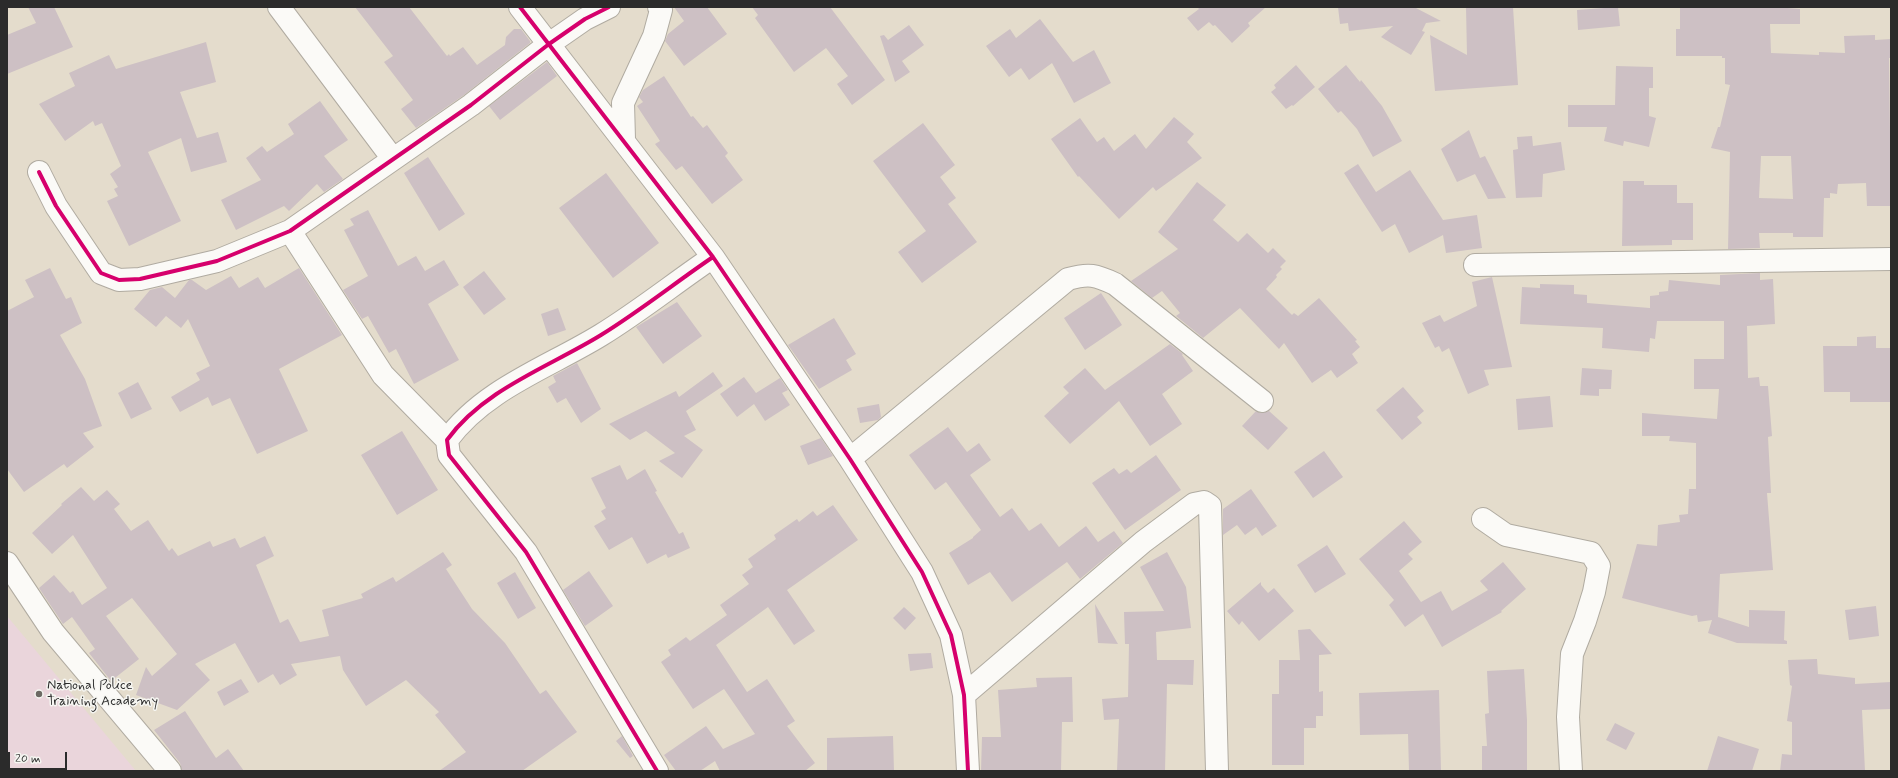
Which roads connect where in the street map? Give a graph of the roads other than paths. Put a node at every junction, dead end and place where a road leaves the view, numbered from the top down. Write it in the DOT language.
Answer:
graph roads {
  1 [pos="279,7"];
  2 [pos="520,7"];
  3 [pos="609,7"];
  4 [pos="660,7"];
  5 [pos="549,44"];
  6 [pos="624,139"];
  7 [pos="393,159"];
  8 [pos="40,172"];
  9 [pos="290,231"];
  10 [pos="713,257"];
  11 [pos="1891,259"];
  12 [pos="1475,265"];
  13 [pos="1262,401"];
  14 [pos="447,440"];
  15 [pos="850,459"];
  16 [pos="1483,519"];
  17 [pos="7,563"];
  18 [pos="964,695"];
  19 [pos="170,771"];
  20 [pos="657,771"];
  21 [pos="968,771"];
  22 [pos="1217,771"];
  23 [pos="1571,771"];
  1 -- 7 [label="street"];
  2 -- 5 [label="street"];
  3 -- 5 [label="street"];
  4 -- 6 [label="street"];
  5 -- 6 [label="street"];
  5 -- 7 [label="street"];
  6 -- 10 [label="street"];
  7 -- 9 [label="street"];
  8 -- 9 [label="street"];
  9 -- 14 [label="street"];
  10 -- 14 [label="street"];
  10 -- 15 [label="street"];
  11 -- 12 [label="street"];
  13 -- 15 [label="street"];
  14 -- 20 [label="street"];
  15 -- 18 [label="street"];
  16 -- 23 [label="street"];
  17 -- 19 [label="street"];
  18 -- 21 [label="street"];
  18 -- 22 [label="street"];
}
